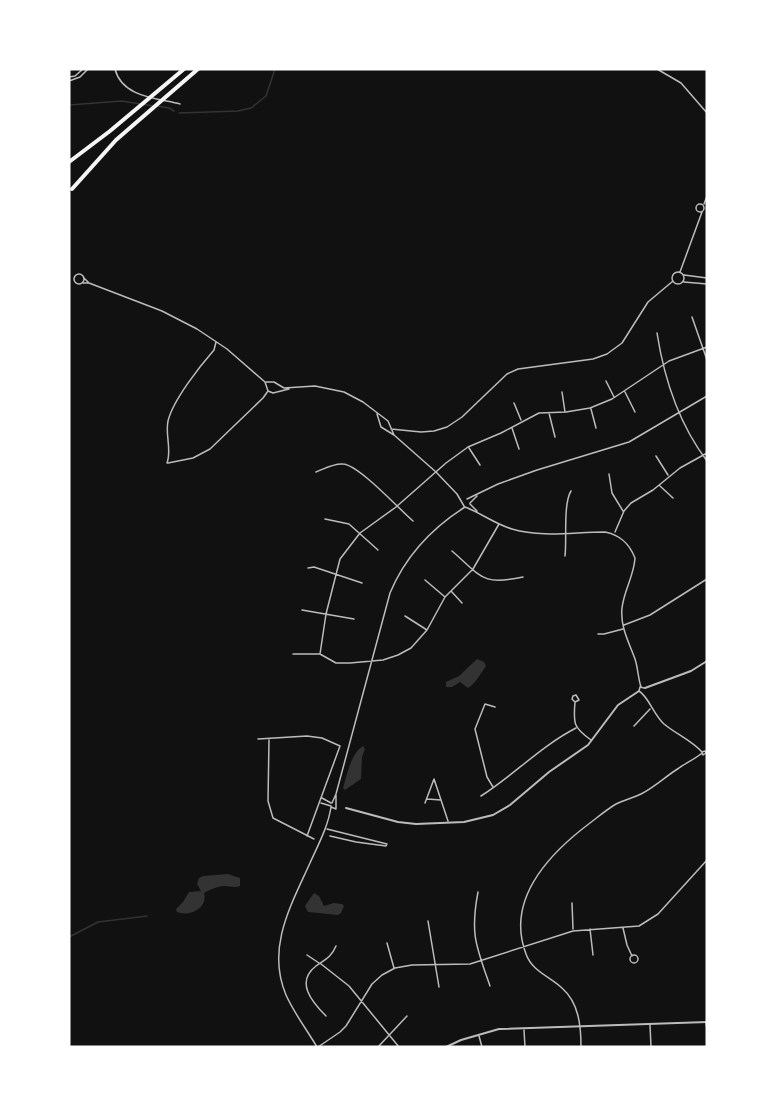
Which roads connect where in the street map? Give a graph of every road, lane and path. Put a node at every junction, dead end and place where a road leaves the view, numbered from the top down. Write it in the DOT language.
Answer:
graph roads {
  1 [pos="83,69"];
  2 [pos="88,69"];
  3 [pos="115,69"];
  4 [pos="184,69"];
  5 [pos="198,69"];
  6 [pos="657,69"];
  7 [pos="69,79"];
  8 [pos="180,104"];
  9 [pos="707,113"];
  10 [pos="69,162"];
  11 [pos="72,189"];
  12 [pos="706,197"];
  13 [pos="702,205"];
  14 [pos="696,211"];
  15 [pos="702,212"];
  16 [pos="699,220"];
  17 [pos="680,272"];
  18 [pos="683,275"];
  19 [pos="84,278"];
  20 [pos="707,278"];
  21 [pos="674,281"];
  22 [pos="683,282"];
  23 [pos="82,283"];
  24 [pos="89,283"];
  25 [pos="707,284"];
  26 [pos="692,317"];
  27 [pos="657,333"];
  28 [pos="216,341"];
  29 [pos="224,347"];
  30 [pos="707,347"];
  31 [pos="702,349"];
  32 [pos="214,350"];
  33 [pos="707,360"];
  34 [pos="662,365"];
  35 [pos="606,381"];
  36 [pos="265,382"];
  37 [pos="270,382"];
  38 [pos="278,386"];
  39 [pos="293,388"];
  40 [pos="267,389"];
  41 [pos="624,391"];
  42 [pos="276,392"];
  43 [pos="562,392"];
  44 [pos="707,396"];
  45 [pos="614,398"];
  46 [pos="514,403"];
  47 [pos="590,408"];
  48 [pos="549,412"];
  49 [pos="566,412"];
  50 [pos="635,412"];
  51 [pos="680,412"];
  52 [pos="376,413"];
  53 [pos="385,420"];
  54 [pos="522,421"];
  55 [pos="380,423"];
  56 [pos="389,425"];
  57 [pos="512,427"];
  58 [pos="596,428"];
  59 [pos="385,429"];
  60 [pos="391,429"];
  61 [pos="400,430"];
  62 [pos="395,436"];
  63 [pos="555,437"];
  64 [pos="468,447"];
  65 [pos="519,449"];
  66 [pos="707,453"];
  67 [pos="703,455"];
  68 [pos="170,456"];
  69 [pos="656,456"];
  70 [pos="175,460"];
  71 [pos="707,461"];
  72 [pos="480,465"];
  73 [pos="316,472"];
  74 [pos="435,472"];
  75 [pos="609,474"];
  76 [pos="669,477"];
  77 [pos="660,485"];
  78 [pos="571,491"];
  79 [pos="457,494"];
  80 [pos="478,495"];
  81 [pos="673,498"];
  82 [pos="466,499"];
  83 [pos="462,503"];
  84 [pos="470,503"];
  85 [pos="396,507"];
  86 [pos="466,507"];
  87 [pos="458,511"];
  88 [pos="624,511"];
  89 [pos="477,512"];
  90 [pos="325,519"];
  91 [pos="413,521"];
  92 [pos="499,524"];
  93 [pos="360,533"];
  94 [pos="567,534"];
  95 [pos="614,534"];
  96 [pos="378,550"];
  97 [pos="452,551"];
  98 [pos="565,556"];
  99 [pos="308,568"];
  100 [pos="473,569"];
  101 [pos="334,576"];
  102 [pos="523,578"];
  103 [pos="707,579"];
  104 [pos="425,580"];
  105 [pos="362,584"];
  106 [pos="451,591"];
  107 [pos="445,597"];
  108 [pos="462,603"];
  109 [pos="302,610"];
  110 [pos="327,614"];
  111 [pos="405,616"];
  112 [pos="354,619"];
  113 [pos="623,627"];
  114 [pos="427,630"];
  115 [pos="598,634"];
  116 [pos="293,654"];
  117 [pos="320,654"];
  118 [pos="371,661"];
  119 [pos="707,661"];
  120 [pos="641,687"];
  121 [pos="645,688"];
  122 [pos="639,691"];
  123 [pos="643,693"];
  124 [pos="575,702"];
  125 [pos="495,707"];
  126 [pos="651,709"];
  127 [pos="634,726"];
  128 [pos="576,728"];
  129 [pos="258,739"];
  130 [pos="269,739"];
  131 [pos="592,741"];
  132 [pos="704,754"];
  133 [pos="436,775"];
  134 [pos="435,779"];
  135 [pos="494,788"];
  136 [pos="336,794"];
  137 [pos="481,796"];
  138 [pos="322,798"];
  139 [pos="427,800"];
  140 [pos="441,800"];
  141 [pos="321,803"];
  142 [pos="425,803"];
  143 [pos="331,805"];
  144 [pos="336,806"];
  145 [pos="346,808"];
  146 [pos="329,816"];
  147 [pos="449,823"];
  148 [pos="326,828"];
  149 [pos="307,836"];
  150 [pos="330,836"];
  151 [pos="314,839"];
  152 [pos="707,860"];
  153 [pos="478,892"];
  154 [pos="572,903"];
  155 [pos="428,921"];
  156 [pos="623,928"];
  157 [pos="590,929"];
  158 [pos="573,931"];
  159 [pos="387,943"];
  160 [pos="336,946"];
  161 [pos="524,946"];
  162 [pos="307,955"];
  163 [pos="593,955"];
  164 [pos="632,956"];
  165 [pos="481,961"];
  166 [pos="320,964"];
  167 [pos="435,964"];
  168 [pos="395,968"];
  169 [pos="490,986"];
  170 [pos="439,987"];
  171 [pos="361,1000"];
  172 [pos="326,1016"];
  173 [pos="407,1016"];
  174 [pos="706,1022"];
  175 [pos="650,1024"];
  176 [pos="579,1026"];
  177 [pos="524,1028"];
  178 [pos="707,1029"];
  179 [pos="389,1034"];
  180 [pos="478,1034"];
  181 [pos="317,1047"];
  182 [pos="378,1047"];
  183 [pos="399,1047"];
  184 [pos="446,1047"];
  185 [pos="482,1047"];
  186 [pos="525,1047"];
  187 [pos="581,1047"];
  188 [pos="651,1047"];
  1 -- 7 [label="street"];
  2 -- 7 [label="street"];
  3 -- 8 [label="street"];
  4 -- 10 [label="highway"];
  5 -- 11 [label="highway"];
  6 -- 9 [label="street"];
  12 -- 13 [label="street"];
  13 -- 14 [label="street"];
  13 -- 15 [label="street"];
  14 -- 15 [label="street"];
  14 -- 16 [label="street"];
  15 -- 16 [label="street"];
  16 -- 17 [label="street"];
  17 -- 18 [label="street"];
  17 -- 21 [label="street"];
  18 -- 20 [label="street"];
  18 -- 22 [label="street"];
  19 -- 23 [label="street"];
  19 -- 23 [label="street"];
  19 -- 24 [label="street"];
  21 -- 22 [label="street"];
  21 -- 61 [label="street"];
  22 -- 25 [label="street"];
  23 -- 24 [label="street"];
  24 -- 28 [label="street"];
  26 -- 31 [label="street"];
  27 -- 34 [label="street"];
  28 -- 29 [label="street"];
  28 -- 32 [label="street"];
  29 -- 32 [label="street"];
  29 -- 36 [label="street"];
  30 -- 31 [label="street"];
  31 -- 33 [label="street"];
  31 -- 34 [label="street"];
  32 -- 68 [label="street"];
  34 -- 41 [label="street"];
  34 -- 51 [label="street"];
  35 -- 45 [label="street"];
  36 -- 37 [label="street"];
  36 -- 40 [label="street"];
  37 -- 38 [label="street"];
  37 -- 40 [label="street"];
  38 -- 39 [label="street"];
  38 -- 42 [label="street"];
  39 -- 42 [label="street"];
  39 -- 52 [label="street"];
  40 -- 42 [label="street"];
  40 -- 70 [label="street"];
  41 -- 45 [label="street"];
  41 -- 50 [label="street"];
  43 -- 49 [label="street"];
  44 -- 51 [label="street"];
  45 -- 47 [label="street"];
  46 -- 54 [label="street"];
  47 -- 49 [label="street"];
  47 -- 58 [label="street"];
  48 -- 49 [label="street"];
  48 -- 54 [label="street"];
  48 -- 63 [label="street"];
  51 -- 67 [label="street"];
  51 -- 80 [label="street"];
  52 -- 53 [label="street"];
  52 -- 55 [label="street"];
  53 -- 55 [label="street"];
  53 -- 56 [label="street"];
  54 -- 57 [label="street"];
  55 -- 59 [label="street"];
  56 -- 59 [label="street"];
  56 -- 60 [label="street"];
  57 -- 64 [label="street"];
  57 -- 65 [label="street"];
  59 -- 62 [label="street"];
  60 -- 61 [label="street"];
  60 -- 62 [label="street"];
  61 -- 62 [label="street"];
  62 -- 74 [label="street"];
  64 -- 72 [label="street"];
  64 -- 74 [label="street"];
  66 -- 67 [label="street"];
  67 -- 71 [label="street"];
  67 -- 76 [label="street"];
  68 -- 70 [label="street"];
  68 -- 70 [label="street"];
  69 -- 76 [label="street"];
  73 -- 85 [label="street"];
  74 -- 79 [label="street"];
  74 -- 85 [label="street"];
  75 -- 88 [label="street"];
  76 -- 77 [label="street"];
  77 -- 81 [label="street"];
  77 -- 88 [label="street"];
  78 -- 94 [label="street"];
  79 -- 82 [label="street"];
  79 -- 83 [label="street"];
  80 -- 82 [label="street"];
  80 -- 84 [label="street"];
  82 -- 83 [label="street"];
  82 -- 84 [label="street"];
  83 -- 86 [label="street"];
  83 -- 87 [label="street"];
  84 -- 86 [label="street"];
  84 -- 89 [label="street"];
  85 -- 91 [label="street"];
  85 -- 93 [label="street"];
  86 -- 87 [label="street"];
  86 -- 89 [label="street"];
  87 -- 118 [label="street"];
  88 -- 95 [label="street"];
  89 -- 92 [label="street"];
  90 -- 93 [label="street"];
  92 -- 94 [label="street"];
  92 -- 100 [label="street"];
  93 -- 96 [label="street"];
  93 -- 101 [label="street"];
  94 -- 95 [label="street"];
  94 -- 98 [label="street"];
  95 -- 113 [label="street"];
  97 -- 100 [label="street"];
  99 -- 101 [label="street"];
  100 -- 102 [label="street"];
  100 -- 106 [label="street"];
  101 -- 105 [label="street"];
  101 -- 110 [label="street"];
  103 -- 113 [label="street"];
  104 -- 107 [label="street"];
  106 -- 107 [label="street"];
  106 -- 108 [label="street"];
  107 -- 114 [label="street"];
  109 -- 110 [label="street"];
  110 -- 112 [label="street"];
  110 -- 117 [label="street"];
  111 -- 114 [label="street"];
  113 -- 115 [label="street"];
  113 -- 120 [label="street"];
  114 -- 118 [label="street"];
  116 -- 117 [label="street"];
  117 -- 118 [label="street"];
  118 -- 136 [label="street"];
  119 -- 121 [label="street"];
  120 -- 121 [label="street"];
  120 -- 122 [label="street"];
  121 -- 123 [label="street"];
  122 -- 123 [label="street"];
  122 -- 131 [label="street"];
  123 -- 126 [label="street"];
  124 -- 128 [label="street"];
  125 -- 135 [label="street"];
  126 -- 127 [label="street"];
  126 -- 132 [label="street"];
  128 -- 131 [label="street"];
  128 -- 135 [label="street"];
  129 -- 130 [label="street"];
  130 -- 138 [label="street"];
  130 -- 149 [label="street"];
  131 -- 147 [label="street"];
  132 -- 161 [label="street"];
  133 -- 134 [label="street"];
  134 -- 139 [label="street"];
  134 -- 140 [label="street"];
  135 -- 137 [label="street"];
  136 -- 143 [label="street"];
  136 -- 144 [label="street"];
  138 -- 141 [label="street"];
  138 -- 143 [label="street"];
  139 -- 140 [label="street"];
  139 -- 142 [label="street"];
  140 -- 147 [label="street"];
  141 -- 143 [label="street"];
  141 -- 149 [label="street"];
  143 -- 144 [label="street"];
  143 -- 144 [label="street"];
  143 -- 146 [label="street"];
  144 -- 145 [label="street"];
  144 -- 146 [label="street"];
  145 -- 147 [label="street"];
  146 -- 148 [label="street"];
  148 -- 150 [label="street"];
  148 -- 181 [label="street"];
  149 -- 151 [label="street"];
  152 -- 156 [label="street"];
  153 -- 165 [label="street"];
  154 -- 158 [label="street"];
  155 -- 167 [label="street"];
  156 -- 157 [label="street"];
  156 -- 164 [label="street"];
  157 -- 158 [label="street"];
  157 -- 163 [label="street"];
  158 -- 161 [label="street"];
  159 -- 168 [label="street"];
  160 -- 166 [label="street"];
  161 -- 165 [label="street"];
  161 -- 176 [label="street"];
  162 -- 166 [label="street"];
  165 -- 167 [label="street"];
  165 -- 169 [label="street"];
  166 -- 171 [label="street"];
  166 -- 172 [label="street"];
  167 -- 168 [label="street"];
  167 -- 170 [label="street"];
  168 -- 171 [label="street"];
  171 -- 179 [label="street"];
  171 -- 181 [label="street"];
  173 -- 179 [label="street"];
  174 -- 175 [label="street"];
  174 -- 178 [label="street"];
  175 -- 176 [label="street"];
  175 -- 188 [label="street"];
  176 -- 177 [label="street"];
  176 -- 187 [label="street"];
  177 -- 180 [label="street"];
  177 -- 186 [label="street"];
  179 -- 182 [label="street"];
  179 -- 183 [label="street"];
  180 -- 184 [label="street"];
  180 -- 185 [label="street"];
}
